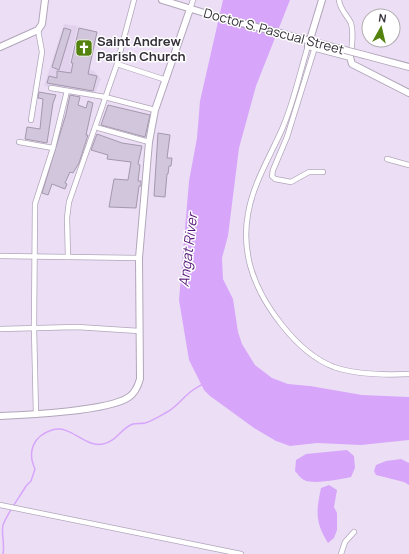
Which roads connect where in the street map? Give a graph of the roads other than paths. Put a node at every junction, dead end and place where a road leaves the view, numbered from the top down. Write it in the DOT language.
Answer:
graph roads {
  1 [pos="45,0"];
  2 [pos="134,0"];
  3 [pos="162,0"];
  4 [pos="193,0"];
  5 [pos="322,0"];
  6 [pos="339,0"];
  7 [pos="190,9"];
  8 [pos="38,30"];
  9 [pos="308,46"];
  10 [pos="0,47"];
  11 [pos="315,48"];
  12 [pos="350,56"];
  13 [pos="117,64"];
  14 [pos="409,67"];
  15 [pos="166,80"];
  16 [pos="51,88"];
  17 [pos="67,91"];
  18 [pos="409,93"];
  19 [pos="105,97"];
  20 [pos="154,110"];
  21 [pos="31,120"];
  22 [pos="95,127"];
  23 [pos="19,142"];
  24 [pos="148,142"];
  25 [pos="53,148"];
  26 [pos="388,159"];
  27 [pos="409,165"];
  28 [pos="323,172"];
  29 [pos="0,256"];
  30 [pos="34,256"];
  31 [pos="68,256"];
  32 [pos="139,258"];
  33 [pos="34,328"];
  34 [pos="0,329"];
  35 [pos="139,331"];
  36 [pos="409,374"];
  37 [pos="36,414"];
  38 [pos="0,416"];
  39 [pos="1,505"];
  40 [pos="354,532"];
  41 [pos="242,554"];
  42 [pos="341,554"];
  1 -- 8 [label="street"];
  2 -- 13 [label="street"];
  3 -- 7 [label="street, Doctor S. Pascual Street"];
  4 -- 7 [label="street"];
  5 -- 9 [label="street"];
  6 -- 12 [label="street"];
  7 -- 14 [label="street, Doctor S. Pascual Street, bridge"];
  7 -- 15 [label="street"];
  8 -- 10 [label="street"];
  8 -- 21 [label="street"];
  9 -- 11 [label="street"];
  9 -- 36 [label="street"];
  11 -- 12 [label="street"];
  11 -- 28 [label="street"];
  12 -- 18 [label="street"];
  13 -- 15 [label="street"];
  13 -- 19 [label="street"];
  15 -- 20 [label="street"];
  16 -- 17 [label="street"];
  17 -- 19 [label="street"];
  17 -- 25 [label="street"];
  19 -- 20 [label="street"];
  19 -- 22 [label="street"];
  20 -- 24 [label="street"];
  22 -- 24 [label="street"];
  22 -- 31 [label="street"];
  23 -- 25 [label="street"];
  24 -- 32 [label="street"];
  25 -- 30 [label="street"];
  26 -- 27 [label="street"];
  29 -- 30 [label="street"];
  30 -- 31 [label="street"];
  30 -- 33 [label="street"];
  31 -- 32 [label="street"];
  32 -- 35 [label="street"];
  33 -- 34 [label="street"];
  33 -- 35 [label="street"];
  33 -- 37 [label="street"];
  35 -- 37 [label="street"];
  37 -- 38 [label="street"];
  39 -- 41 [label="street"];
  40 -- 42 [label="street"];
}
